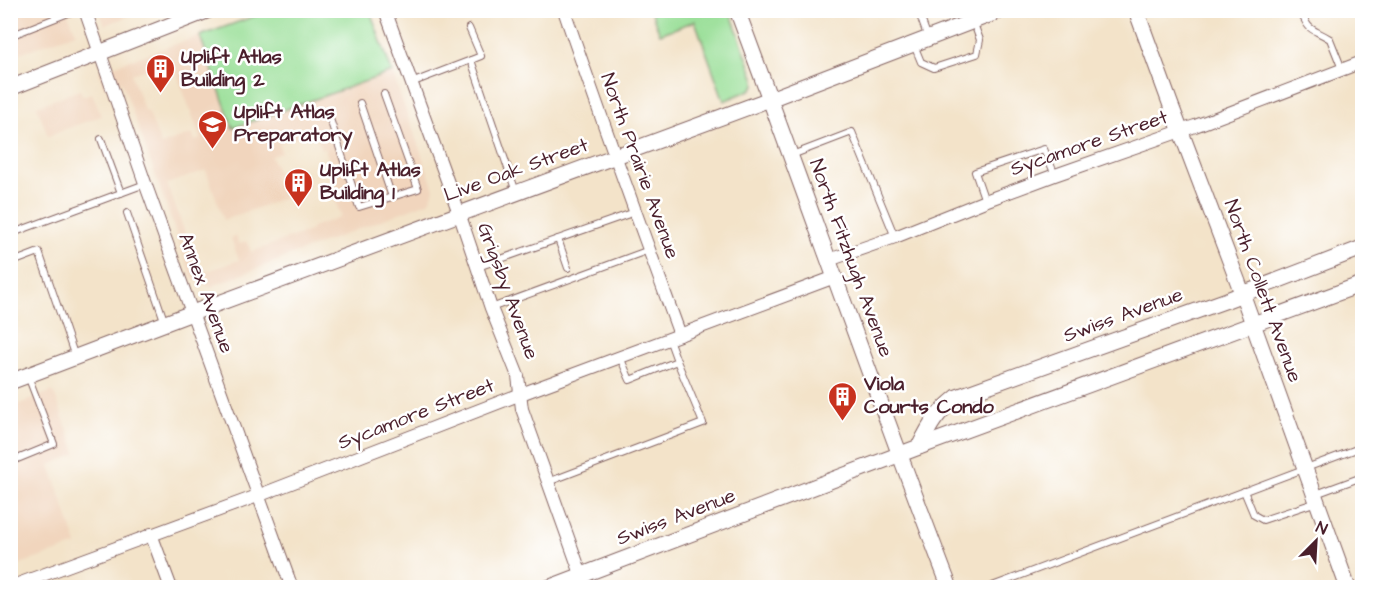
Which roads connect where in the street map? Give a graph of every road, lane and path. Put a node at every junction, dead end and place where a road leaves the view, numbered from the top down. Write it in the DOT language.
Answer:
graph roads {
  1 [pos="76,10"];
  2 [pos="85,10"];
  3 [pos="209,10"];
  4 [pos="385,10"];
  5 [pos="564,10"];
  6 [pos="737,10"];
  7 [pos="918,10"];
  8 [pos="1002,10"];
  9 [pos="1300,10"];
  10 [pos="1140,14"];
  11 [pos="973,21"];
  12 [pos="469,28"];
  13 [pos="10,36"];
  14 [pos="921,41"];
  15 [pos="100,53"];
  16 [pos="471,60"];
  17 [pos="1362,62"];
  18 [pos="1342,70"];
  19 [pos="411,83"];
  20 [pos="10,88"];
  21 [pos="384,94"];
  22 [pos="770,99"];
  23 [pos="360,103"];
  24 [pos="329,116"];
  25 [pos="1181,132"];
  26 [pos="101,139"];
  27 [pos="791,155"];
  28 [pos="614,156"];
  29 [pos="1055,175"];
  30 [pos="145,183"];
  31 [pos="516,192"];
  32 [pos="121,193"];
  33 [pos="392,197"];
  34 [pos="985,201"];
  35 [pos="636,212"];
  36 [pos="127,213"];
  37 [pos="459,213"];
  38 [pos="10,234"];
  39 [pos="895,237"];
  40 [pos="558,239"];
  41 [pos="1362,248"];
  42 [pos="650,249"];
  43 [pos="829,260"];
  44 [pos="10,263"];
  45 [pos="477,267"];
  46 [pos="568,268"];
  47 [pos="835,277"];
  48 [pos="1362,284"];
  49 [pos="1242,294"];
  50 [pos="491,308"];
  51 [pos="192,312"];
  52 [pos="165,323"];
  53 [pos="1254,324"];
  54 [pos="675,337"];
  55 [pos="75,357"];
  56 [pos="620,357"];
  57 [pos="677,361"];
  58 [pos="28,376"];
  59 [pos="10,382"];
  60 [pos="520,394"];
  61 [pos="919,447"];
  62 [pos="1362,447"];
  63 [pos="899,455"];
  64 [pos="10,462"];
  65 [pos="1306,468"];
  66 [pos="1362,477"];
  67 [pos="548,482"];
  68 [pos="1244,491"];
  69 [pos="260,495"];
  70 [pos="1316,498"];
  71 [pos="151,534"];
  72 [pos="584,581"];
  73 [pos="10,587"];
  74 [pos="171,588"];
  75 [pos="292,588"];
  76 [pos="548,588"];
  77 [pos="950,588"];
  78 [pos="987,588"];
  79 [pos="1348,588"];
  1 -- 13 [label="lane"];
  2 -- 15 [label="street, Annex Avenue"];
  3 -- 15 [label="street"];
  4 -- 19 [label="street, Grigsby Avenue"];
  5 -- 28 [label="street, North Prairie Avenue"];
  6 -- 22 [label="street, North Fitzhugh Avenue"];
  7 -- 14 [label="lane"];
  8 -- 11 [label="street, Live Oak Street"];
  9 -- 18 [label="lane"];
  10 -- 25 [label="street, North Collett Avenue"];
  11 -- 14 [label="street, Live Oak Street"];
  11 -- 14 [label="lane"];
  12 -- 16 [label="lane"];
  14 -- 22 [label="street, Live Oak Street"];
  15 -- 20 [label="street"];
  15 -- 30 [label="street, Annex Avenue"];
  16 -- 19 [label="lane"];
  16 -- 31 [label="lane"];
  17 -- 18 [label="street, Sycamore Street"];
  18 -- 25 [label="street, Sycamore Street"];
  19 -- 37 [label="street, Grigsby Avenue"];
  21 -- 33 [label="lane"];
  22 -- 27 [label="street, North Fitzhugh Avenue"];
  22 -- 28 [label="street, Live Oak Street"];
  23 -- 33 [label="lane"];
  24 -- 33 [label="lane"];
  25 -- 29 [label="street, Sycamore Street"];
  25 -- 49 [label="street, North Collett Avenue"];
  26 -- 32 [label="lane"];
  27 -- 39 [label="lane"];
  27 -- 43 [label="street, North Fitzhugh Avenue"];
  28 -- 31 [label="street, Live Oak Street"];
  28 -- 35 [label="street, North Prairie Avenue"];
  29 -- 34 [label="street, Sycamore Street"];
  29 -- 34 [label="lane"];
  30 -- 32 [label="lane"];
  30 -- 51 [label="street, Annex Avenue"];
  31 -- 37 [label="street, Live Oak Street"];
  32 -- 38 [label="lane"];
  34 -- 39 [label="street, Sycamore Street"];
  35 -- 40 [label="lane"];
  35 -- 42 [label="street, North Prairie Avenue"];
  36 -- 52 [label="lane"];
  37 -- 45 [label="street, Grigsby Avenue"];
  37 -- 51 [label="street, Live Oak Street"];
  39 -- 43 [label="street, Sycamore Street"];
  40 -- 45 [label="lane"];
  40 -- 46 [label="lane"];
  41 -- 49 [label="street, Swiss Avenue"];
  42 -- 50 [label="lane"];
  42 -- 54 [label="street, North Prairie Avenue"];
  43 -- 47 [label="street, North Fitzhugh Avenue"];
  44 -- 55 [label="lane"];
  45 -- 50 [label="street, Grigsby Avenue"];
  47 -- 54 [label="street, Sycamore Street"];
  47 -- 63 [label="street, North Fitzhugh Avenue"];
  48 -- 53 [label="street, Swiss Avenue"];
  49 -- 53 [label="street, North Collett Avenue"];
  49 -- 61 [label="street, Swiss Avenue"];
  50 -- 60 [label="street, Grigsby Avenue"];
  51 -- 52 [label="street, Live Oak Street"];
  51 -- 69 [label="street, Annex Avenue"];
  52 -- 55 [label="street, Live Oak Street"];
  53 -- 61 [label="street, Swiss Avenue"];
  53 -- 65 [label="street, North Collett Avenue"];
  54 -- 56 [label="street, Sycamore Street"];
  54 -- 57 [label="lane"];
  55 -- 58 [label="street, Live Oak Street"];
  56 -- 57 [label="lane"];
  56 -- 60 [label="street, Sycamore Street"];
  57 -- 67 [label="lane"];
  58 -- 59 [label="street, Live Oak Street"];
  58 -- 64 [label="lane"];
  60 -- 67 [label="street, Grigsby Avenue"];
  60 -- 69 [label="street, Sycamore Street"];
  61 -- 63 [label="street, Swiss Avenue"];
  62 -- 65 [label="lane"];
  63 -- 72 [label="street, Swiss Avenue"];
  63 -- 77 [label="street, North Fitzhugh Avenue"];
  65 -- 68 [label="lane"];
  65 -- 70 [label="street, North Collett Avenue"];
  66 -- 70 [label="lane"];
  67 -- 72 [label="street, Grigsby Avenue"];
  68 -- 70 [label="lane"];
  68 -- 78 [label="lane"];
  69 -- 71 [label="street, Sycamore Street"];
  69 -- 75 [label="street, Annex Avenue"];
  70 -- 79 [label="street, North Collett Avenue"];
  71 -- 73 [label="street, Sycamore Street"];
  71 -- 74 [label="street"];
  72 -- 76 [label="street, Swiss Avenue"];
}
